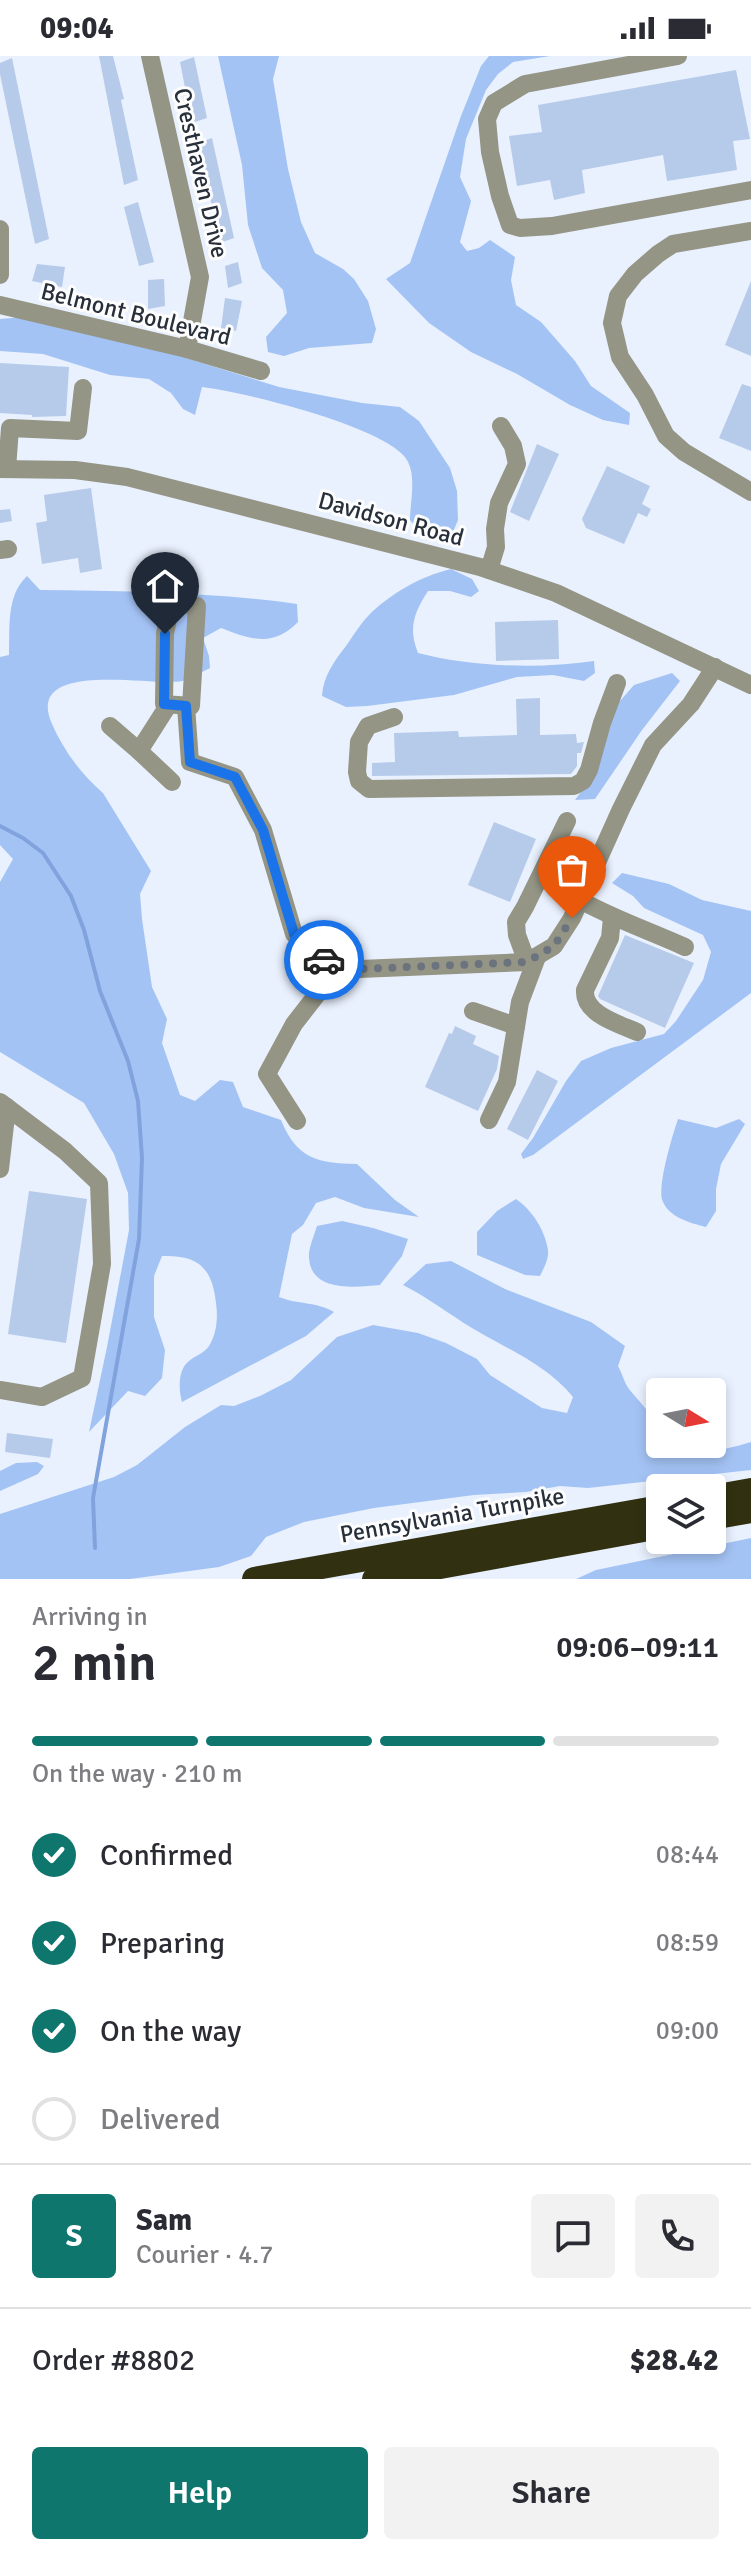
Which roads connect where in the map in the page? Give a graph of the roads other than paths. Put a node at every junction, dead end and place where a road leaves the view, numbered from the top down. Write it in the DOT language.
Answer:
graph roads {
  1 [pos="150,56"];
  2 [pos="678,56"];
  3 [pos="751,190"];
  4 [pos="0,229"];
  5 [pos="751,231"];
  6 [pos="0,275"];
  7 [pos="0,305"];
  8 [pos="187,349"];
  9 [pos="261,371"];
  10 [pos="83,388"];
  11 [pos="501,426"];
  12 [pos="4,469"];
  13 [pos="751,492"];
  14 [pos="489,570"];
  15 [pos="715,667"];
  16 [pos="617,683"];
  17 [pos="751,685"];
  18 [pos="178,705"];
  19 [pos="394,717"];
  20 [pos="110,726"];
  21 [pos="139,751"];
  22 [pos="172,782"];
  23 [pos="567,821"];
  24 [pos="580,900"];
  25 [pos="612,918"];
  26 [pos="685,947"];
  27 [pos="532,960"];
  28 [pos="336,970"];
  29 [pos="473,1011"];
  30 [pos="516,1026"];
  31 [pos="637,1032"];
  32 [pos="4,1105"];
  33 [pos="489,1120"];
  34 [pos="297,1121"];
  35 [pos="0,1169"];
  36 [pos="0,1390"];
  37 [pos="751,1490"];
  38 [pos="726,1494"];
  39 [pos="646,1509"];
  40 [pos="751,1511"];
  41 [pos="726,1515"];
  42 [pos="646,1530"];
  43 [pos="254,1579"];
  44 [pos="374,1579"];
  1 -- 8 [label="street, Cresthaven Drive"];
  2 -- 3 [label="street"];
  4 -- 6 [label="street"];
  5 -- 13 [label="street"];
  7 -- 8 [label="street, Belmont Boulevard"];
  8 -- 9 [label="street, Belmont Boulevard"];
  10 -- 12 [label="street"];
  11 -- 14 [label="street"];
  12 -- 14 [label="street, Davidson Road"];
  14 -- 15 [label="street, Davidson Road"];
  15 -- 17 [label="street, Davidson Road"];
  15 -- 24 [label="street"];
  16 -- 19 [label="street"];
  18 -- 18 [label="street"];
  18 -- 21 [label="street"];
  18 -- 28 [label="street"];
  20 -- 21 [label="street"];
  21 -- 22 [label="street"];
  23 -- 27 [label="street"];
  24 -- 25 [label="street"];
  24 -- 27 [label="street"];
  25 -- 26 [label="street"];
  25 -- 31 [label="street"];
  27 -- 28 [label="street"];
  27 -- 30 [label="street"];
  28 -- 34 [label="street"];
  29 -- 30 [label="street"];
  30 -- 33 [label="street"];
  32 -- 35 [label="street"];
  32 -- 36 [label="street"];
  37 -- 38 [label="highway"];
  39 -- 43 [label="highway, Pennsylvania Turnpike"];
  40 -- 41 [label="highway"];
  42 -- 44 [label="highway, Pennsylvania Turnpike"];
}
